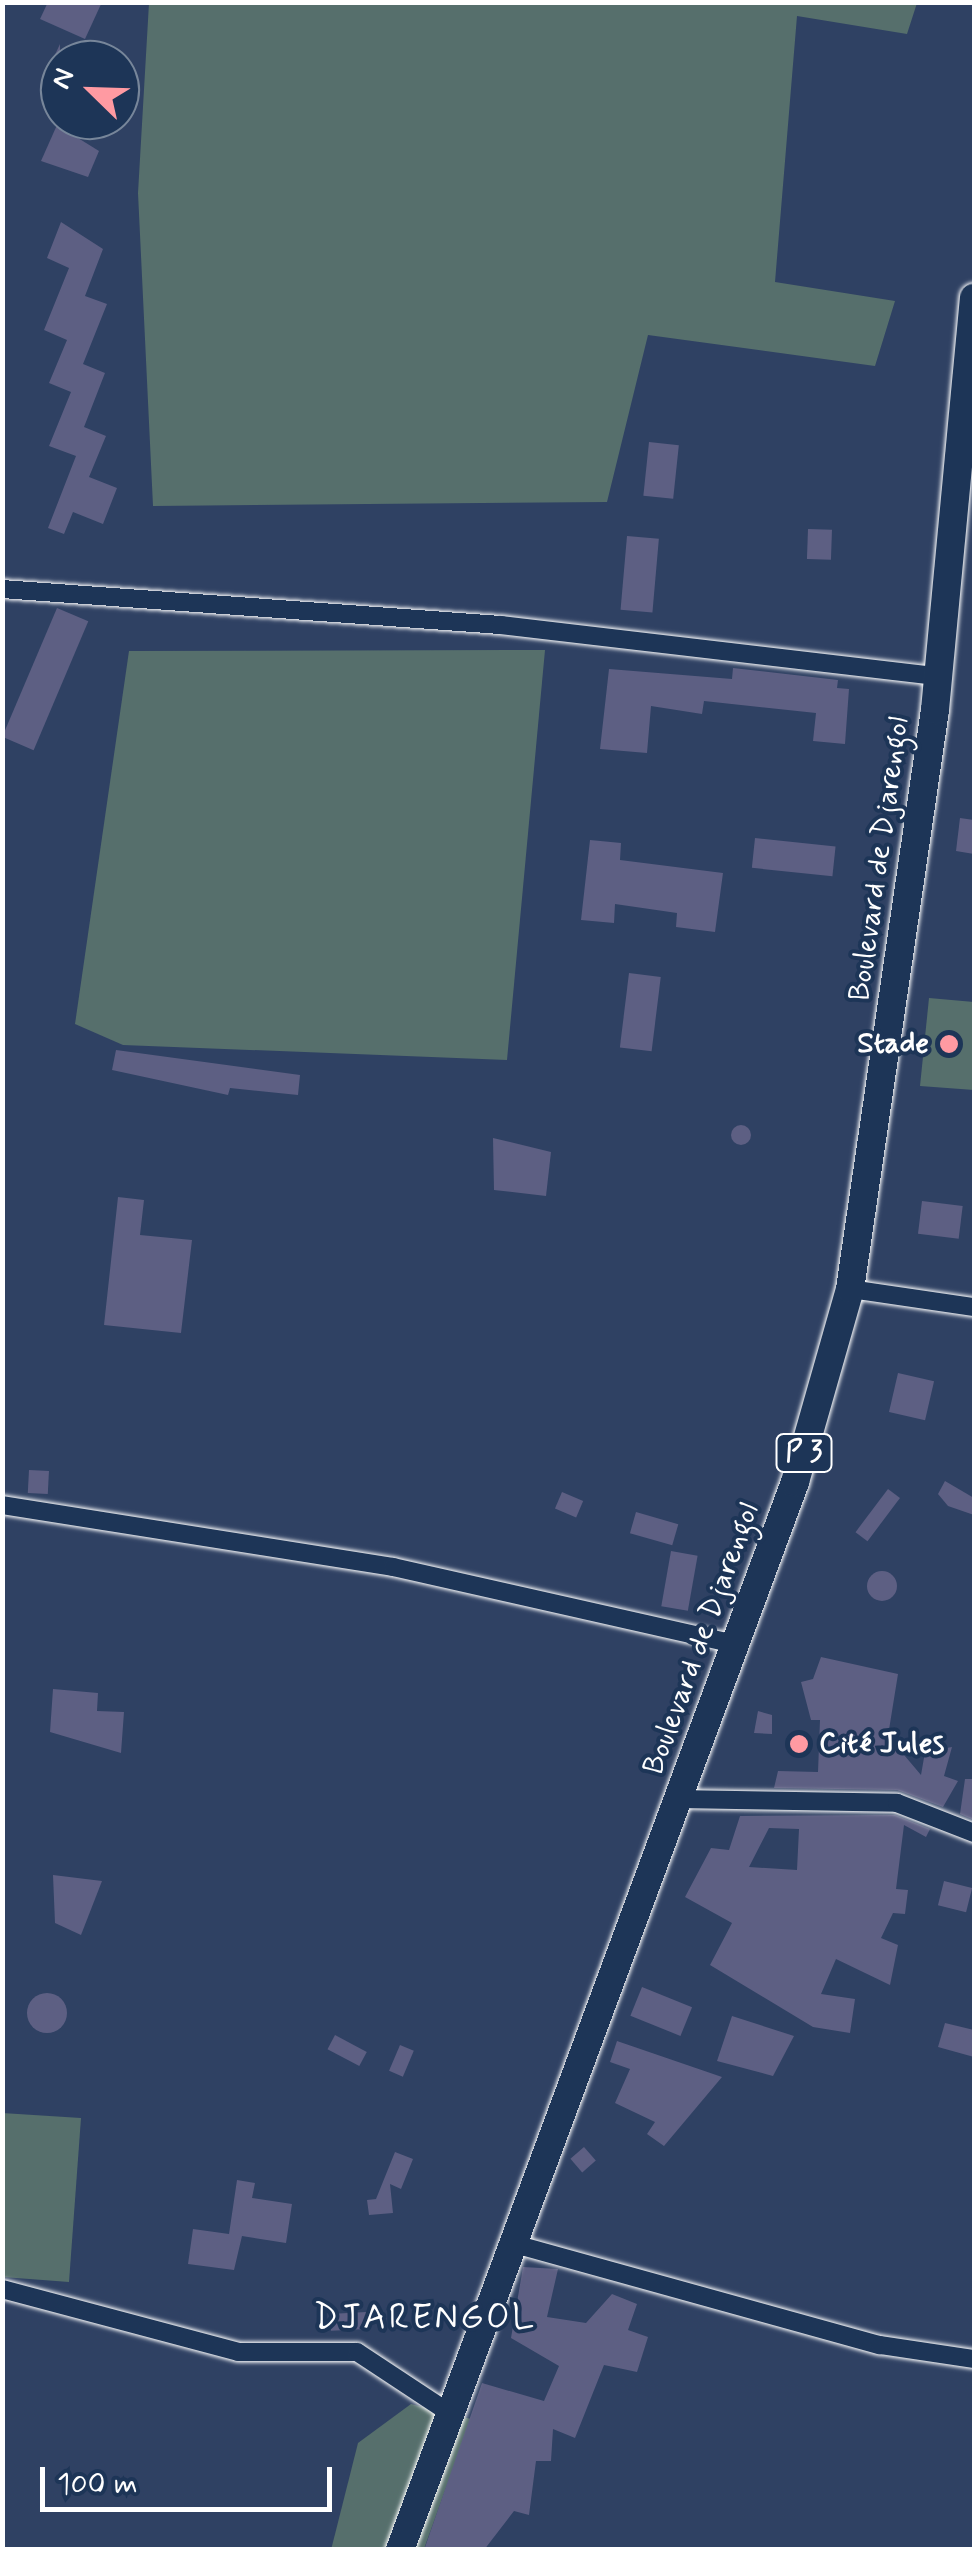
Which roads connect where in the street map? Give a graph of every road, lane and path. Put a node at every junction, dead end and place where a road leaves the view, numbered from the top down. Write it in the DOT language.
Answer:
graph roads {
  1 [pos="974,298"];
  2 [pos="2,588"];
  3 [pos="938,676"];
  4 [pos="850,1289"];
  5 [pos="974,1307"];
  6 [pos="2,1504"];
  7 [pos="735,1644"];
  8 [pos="677,1799"];
  9 [pos="974,1833"];
  10 [pos="511,2244"];
  11 [pos="2,2289"];
  12 [pos="974,2359"];
  13 [pos="448,2412"];
  14 [pos="400,2550"];
  1 -- 3 [label="main road, Boulevard de Djarengol / P 3"];
  2 -- 3 [label="street"];
  3 -- 4 [label="main road, Boulevard de Djarengol / P 3"];
  4 -- 5 [label="street"];
  4 -- 7 [label="main road, Boulevard de Djarengol / P 3"];
  6 -- 7 [label="street"];
  7 -- 8 [label="main road, Boulevard de Djarengol / P 3"];
  8 -- 9 [label="street"];
  8 -- 10 [label="main road, Boulevard de Djarengol / P 3"];
  10 -- 12 [label="street"];
  10 -- 13 [label="main road, Boulevard de Djarengol / P 3"];
  11 -- 13 [label="street"];
  13 -- 14 [label="main road, Boulevard de Djarengol / P 3"];
}
